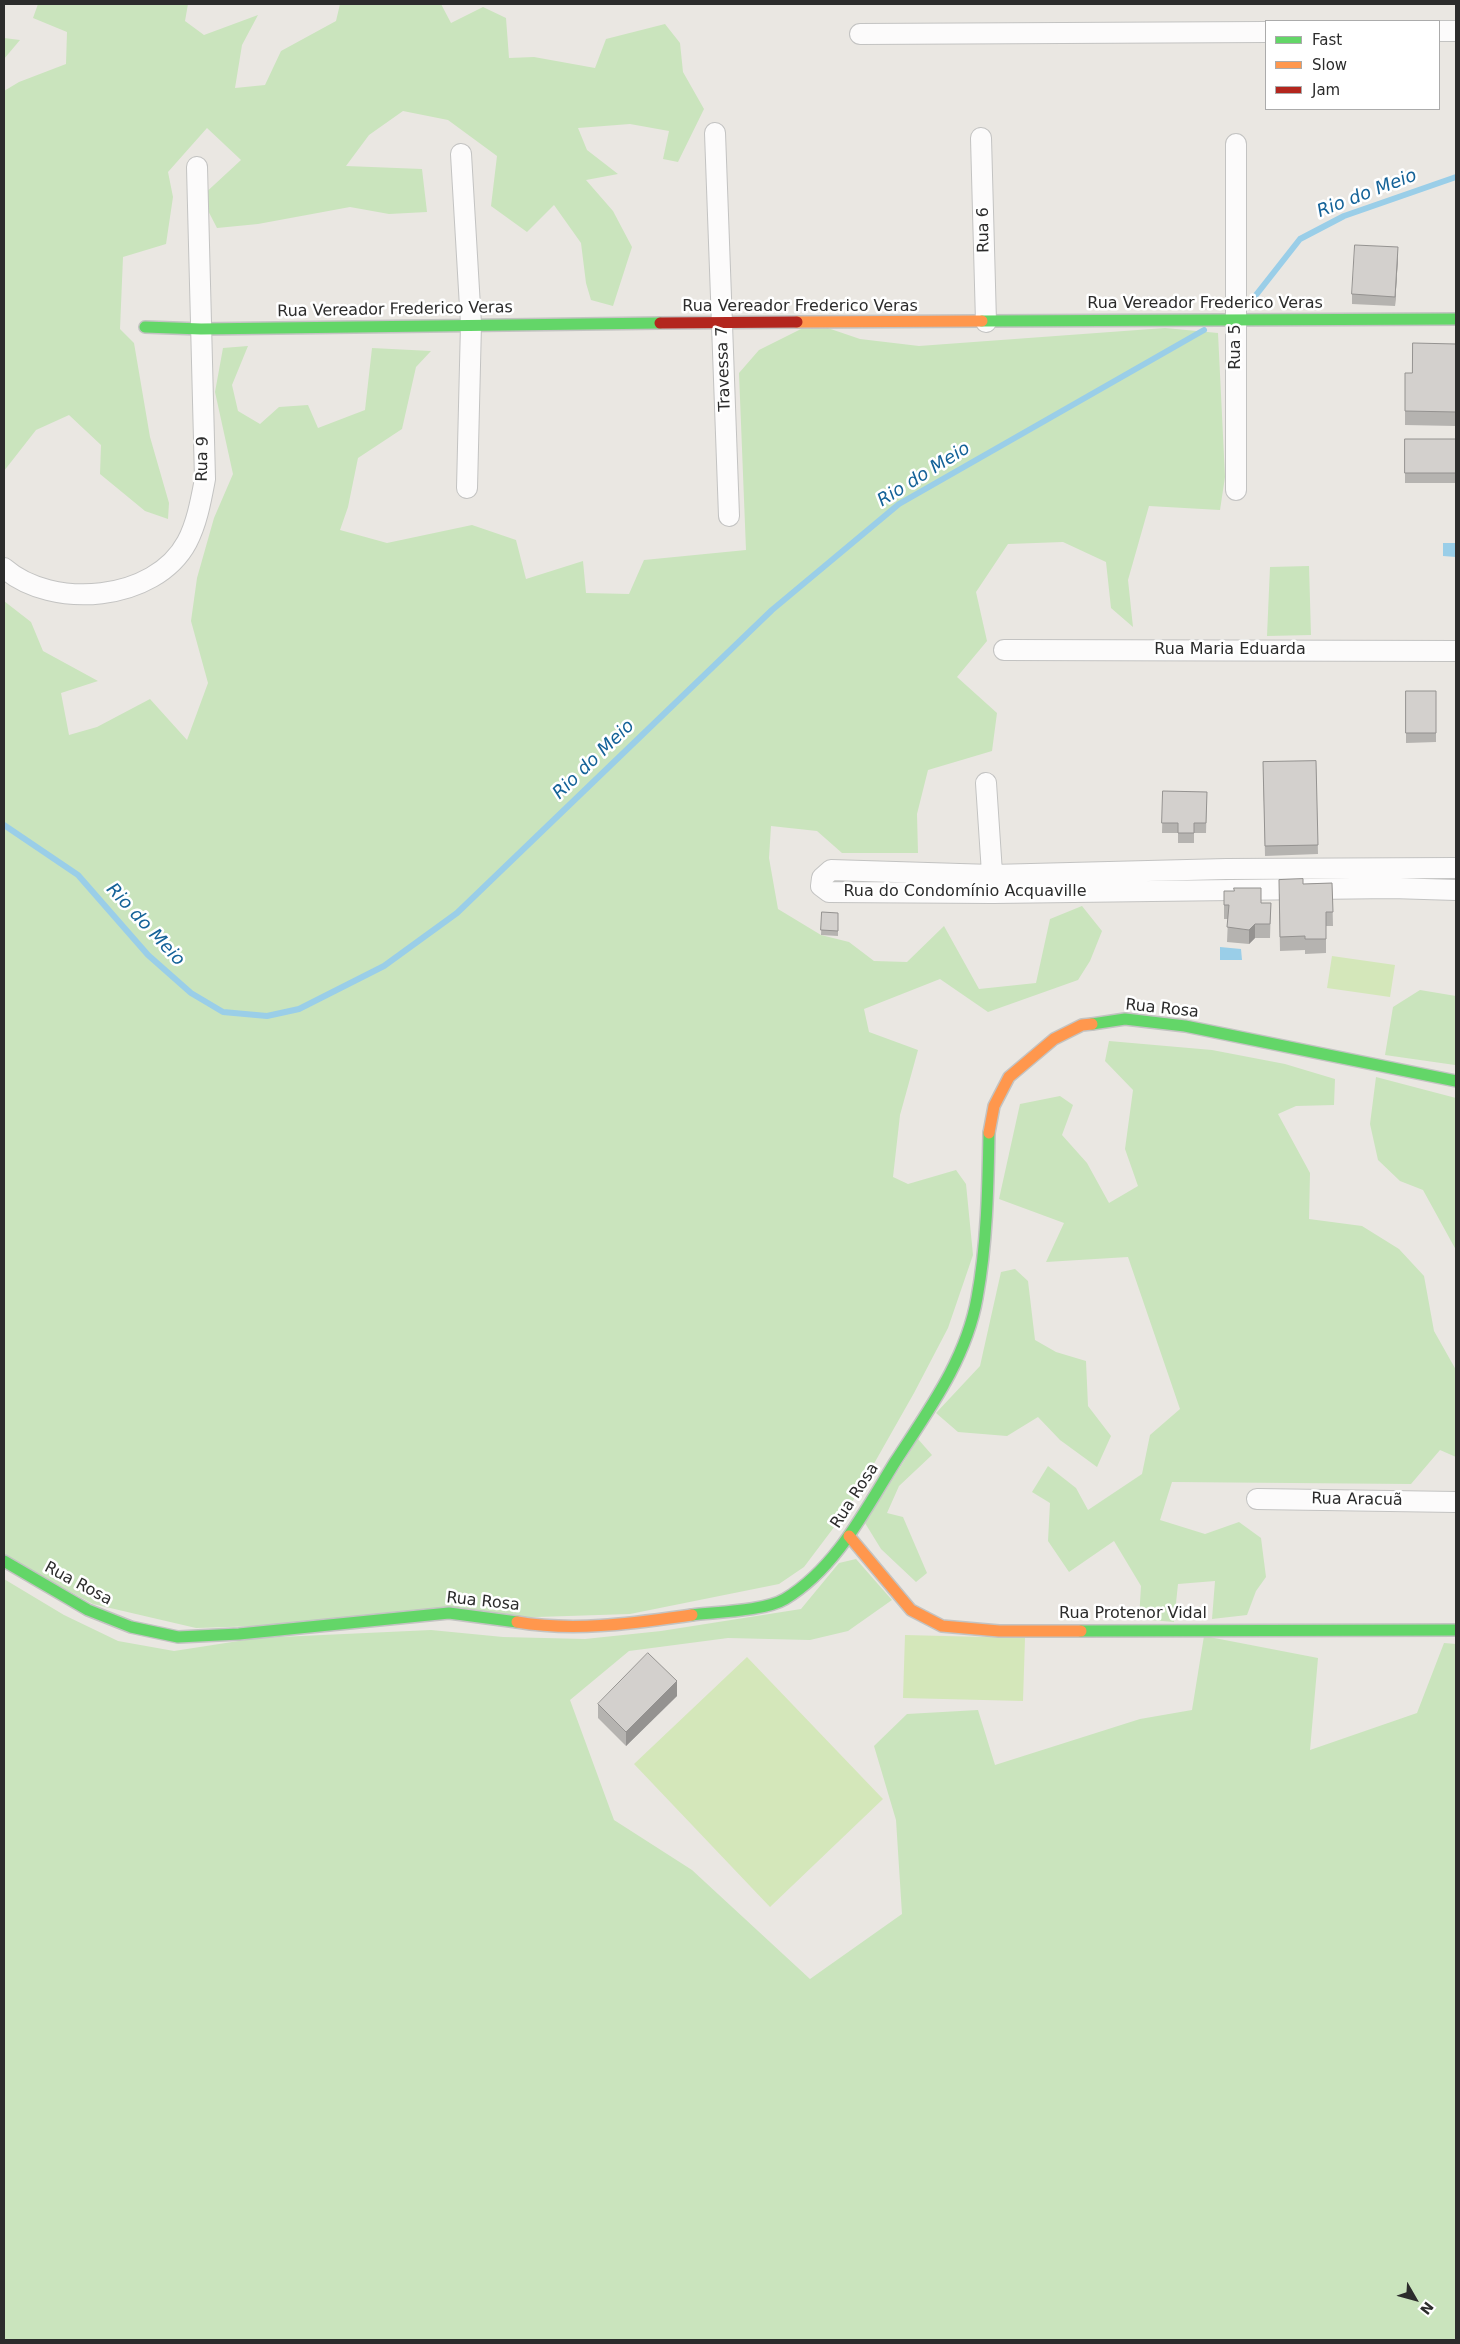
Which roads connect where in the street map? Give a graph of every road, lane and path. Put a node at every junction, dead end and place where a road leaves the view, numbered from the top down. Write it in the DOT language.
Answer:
graph roads {
  1 [pos="1456,30"];
  2 [pos="1440,31"];
  3 [pos="1265,32"];
  4 [pos="860,34"];
  5 [pos="715,133"];
  6 [pos="982,138"];
  7 [pos="1236,144"];
  8 [pos="460,154"];
  9 [pos="197,167"];
  10 [pos="1456,319"];
  11 [pos="1236,320"];
  12 [pos="986,322"];
  13 [pos="470,324"];
  14 [pos="722,324"];
  15 [pos="145,327"];
  16 [pos="201,329"];
  17 [pos="467,488"];
  18 [pos="1236,490"];
  19 [pos="729,516"];
  20 [pos="4,568"];
  21 [pos="1004,650"];
  22 [pos="1456,651"];
  23 [pos="986,783"];
  24 [pos="1391,867"];
  25 [pos="1456,868"];
  26 [pos="1226,869"];
  27 [pos="992,884"];
  28 [pos="1392,888"];
  29 [pos="1226,890"];
  30 [pos="1456,890"];
  31 [pos="1456,1081"];
  32 [pos="1257,1499"];
  33 [pos="1456,1502"];
  34 [pos="849,1536"];
  35 [pos="4,1561"];
  36 [pos="1456,1630"];
  1 -- 2 [label="street"];
  3 -- 4 [label="street"];
  5 -- 14 [label="street, Travessa 7"];
  6 -- 12 [label="street, Rua 6"];
  7 -- 11 [label="street, Rua 5"];
  8 -- 13 [label="street"];
  9 -- 16 [label="street, Rua 9"];
  10 -- 11 [label="street, Rua Vereador Frederico Veras"];
  11 -- 12 [label="street, Rua Vereador Frederico Veras"];
  11 -- 18 [label="street, Rua 5"];
  12 -- 14 [label="street, Rua Vereador Frederico Veras"];
  13 -- 14 [label="street, Rua Vereador Frederico Veras"];
  13 -- 16 [label="street, Rua Vereador Frederico Veras"];
  13 -- 17 [label="street"];
  14 -- 19 [label="street, Travessa 7"];
  15 -- 16 [label="street, Rua Vereador Frederico Veras"];
  16 -- 20 [label="street, Rua 9"];
  21 -- 22 [label="street, Rua Maria Eduarda"];
  23 -- 27 [label="street"];
  24 -- 25 [label="street, Rua do Condomínio Acquaville"];
  24 -- 26 [label="street, Rua do Condomínio Acquaville"];
  24 -- 28 [label="street"];
  26 -- 27 [label="street, Rua do Condomínio Acquaville"];
  26 -- 29 [label="street"];
  27 -- 27 [label="street, Rua do Condomínio Acquaville"];
  27 -- 29 [label="street, Rua do Condomínio Acquaville"];
  28 -- 29 [label="street, Rua do Condomínio Acquaville"];
  28 -- 30 [label="street, Rua do Condomínio Acquaville"];
  31 -- 34 [label="street, Rua Rosa"];
  32 -- 33 [label="street, Rua Aracuã"];
  34 -- 35 [label="street, Rua Rosa"];
  34 -- 36 [label="street, Rua Protenor Vidal"];
}
